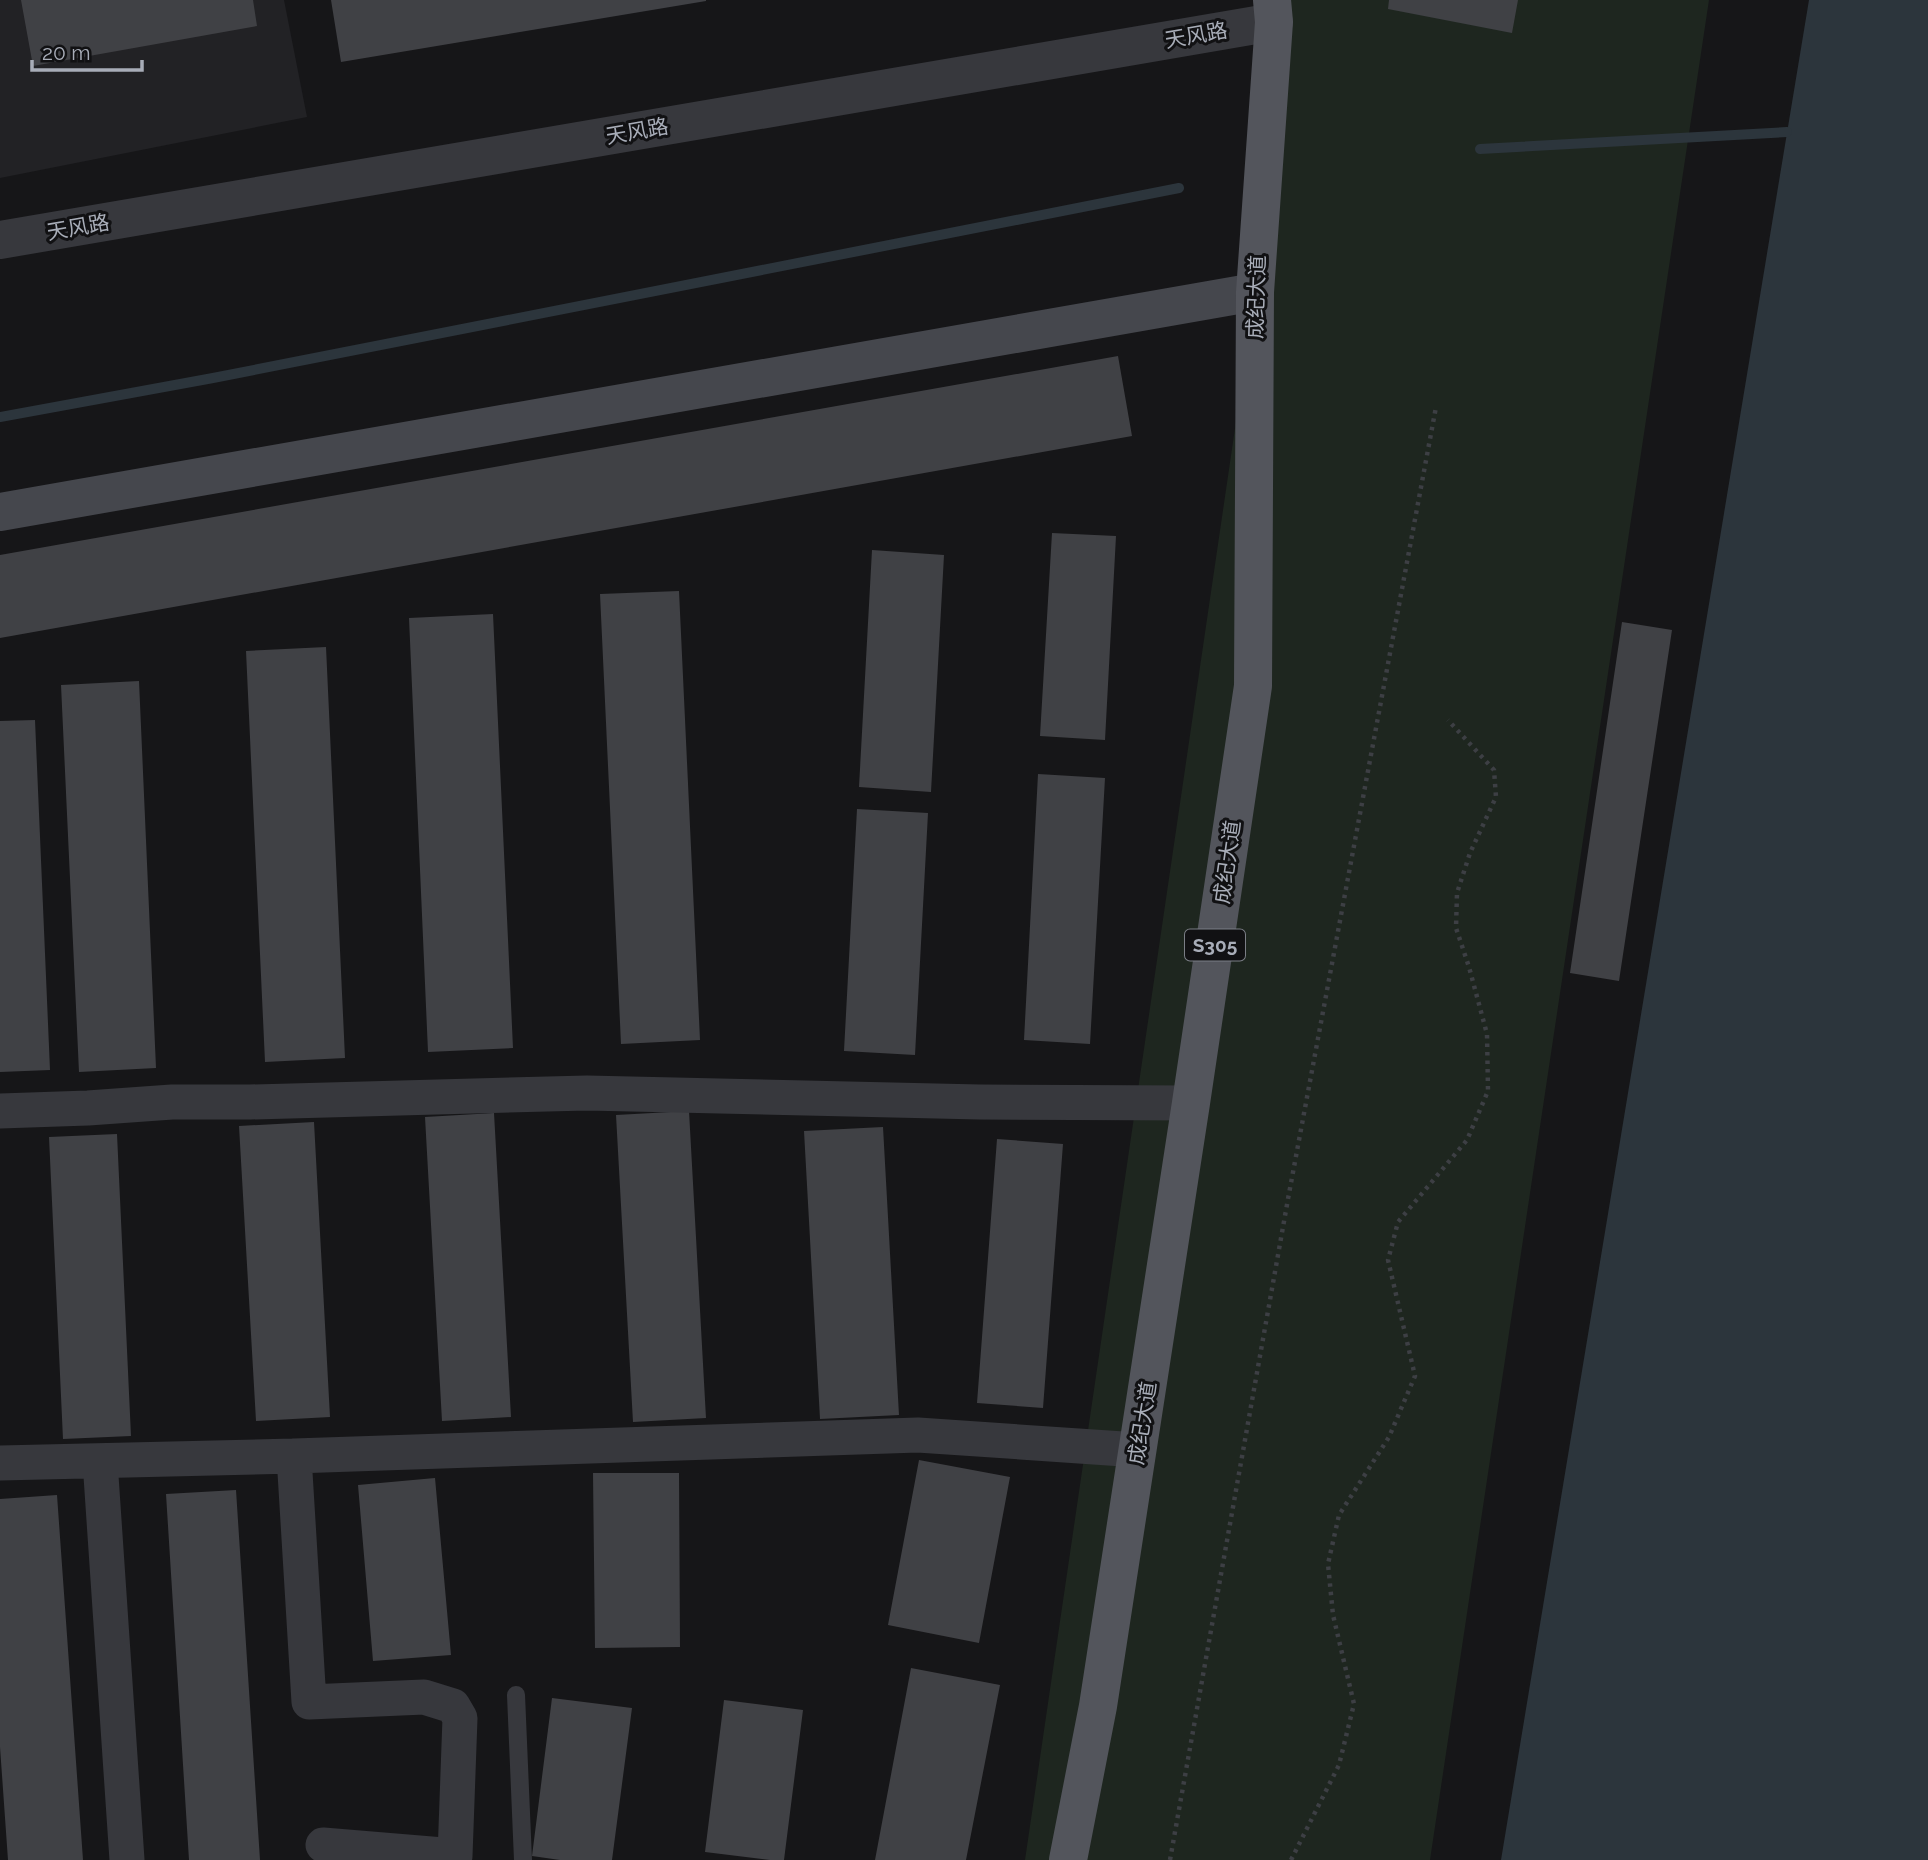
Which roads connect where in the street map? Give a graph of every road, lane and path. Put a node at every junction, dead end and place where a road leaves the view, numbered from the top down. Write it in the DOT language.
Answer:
graph roads {
  1 [pos="1276,7"];
  2 [pos="0,240"];
  3 [pos="1255,292"];
  4 [pos="1436,407"];
  5 [pos="0,512"];
  6 [pos="1448,720"];
  7 [pos="1192,1103"];
  8 [pos="0,1111"];
  9 [pos="1138,1450"];
  10 [pos="294,1456"];
  11 [pos="100,1461"];
  12 [pos="0,1463"];
  13 [pos="516,1695"];
  14 [pos="323,1845"];
  15 [pos="127,1860"];
  16 [pos="523,1860"];
  17 [pos="1068,1860"];
  18 [pos="1170,1860"];
  19 [pos="1291,1860"];
  1 -- 2 [label="street, 天风路"];
  1 -- 3 [label="main road, 成纪大道 / S305"];
  3 -- 5 [label="main road"];
  3 -- 7 [label="main road, 成纪大道 / S305"];
  4 -- 18 [label="path"];
  6 -- 19 [label="path"];
  7 -- 8 [label="street"];
  7 -- 9 [label="main road, 成纪大道 / S305"];
  9 -- 10 [label="street"];
  9 -- 17 [label="main road, 成纪大道 / S305"];
  10 -- 11 [label="street"];
  10 -- 14 [label="street"];
  11 -- 12 [label="street"];
  11 -- 15 [label="street"];
  13 -- 16 [label="lane"];
}
